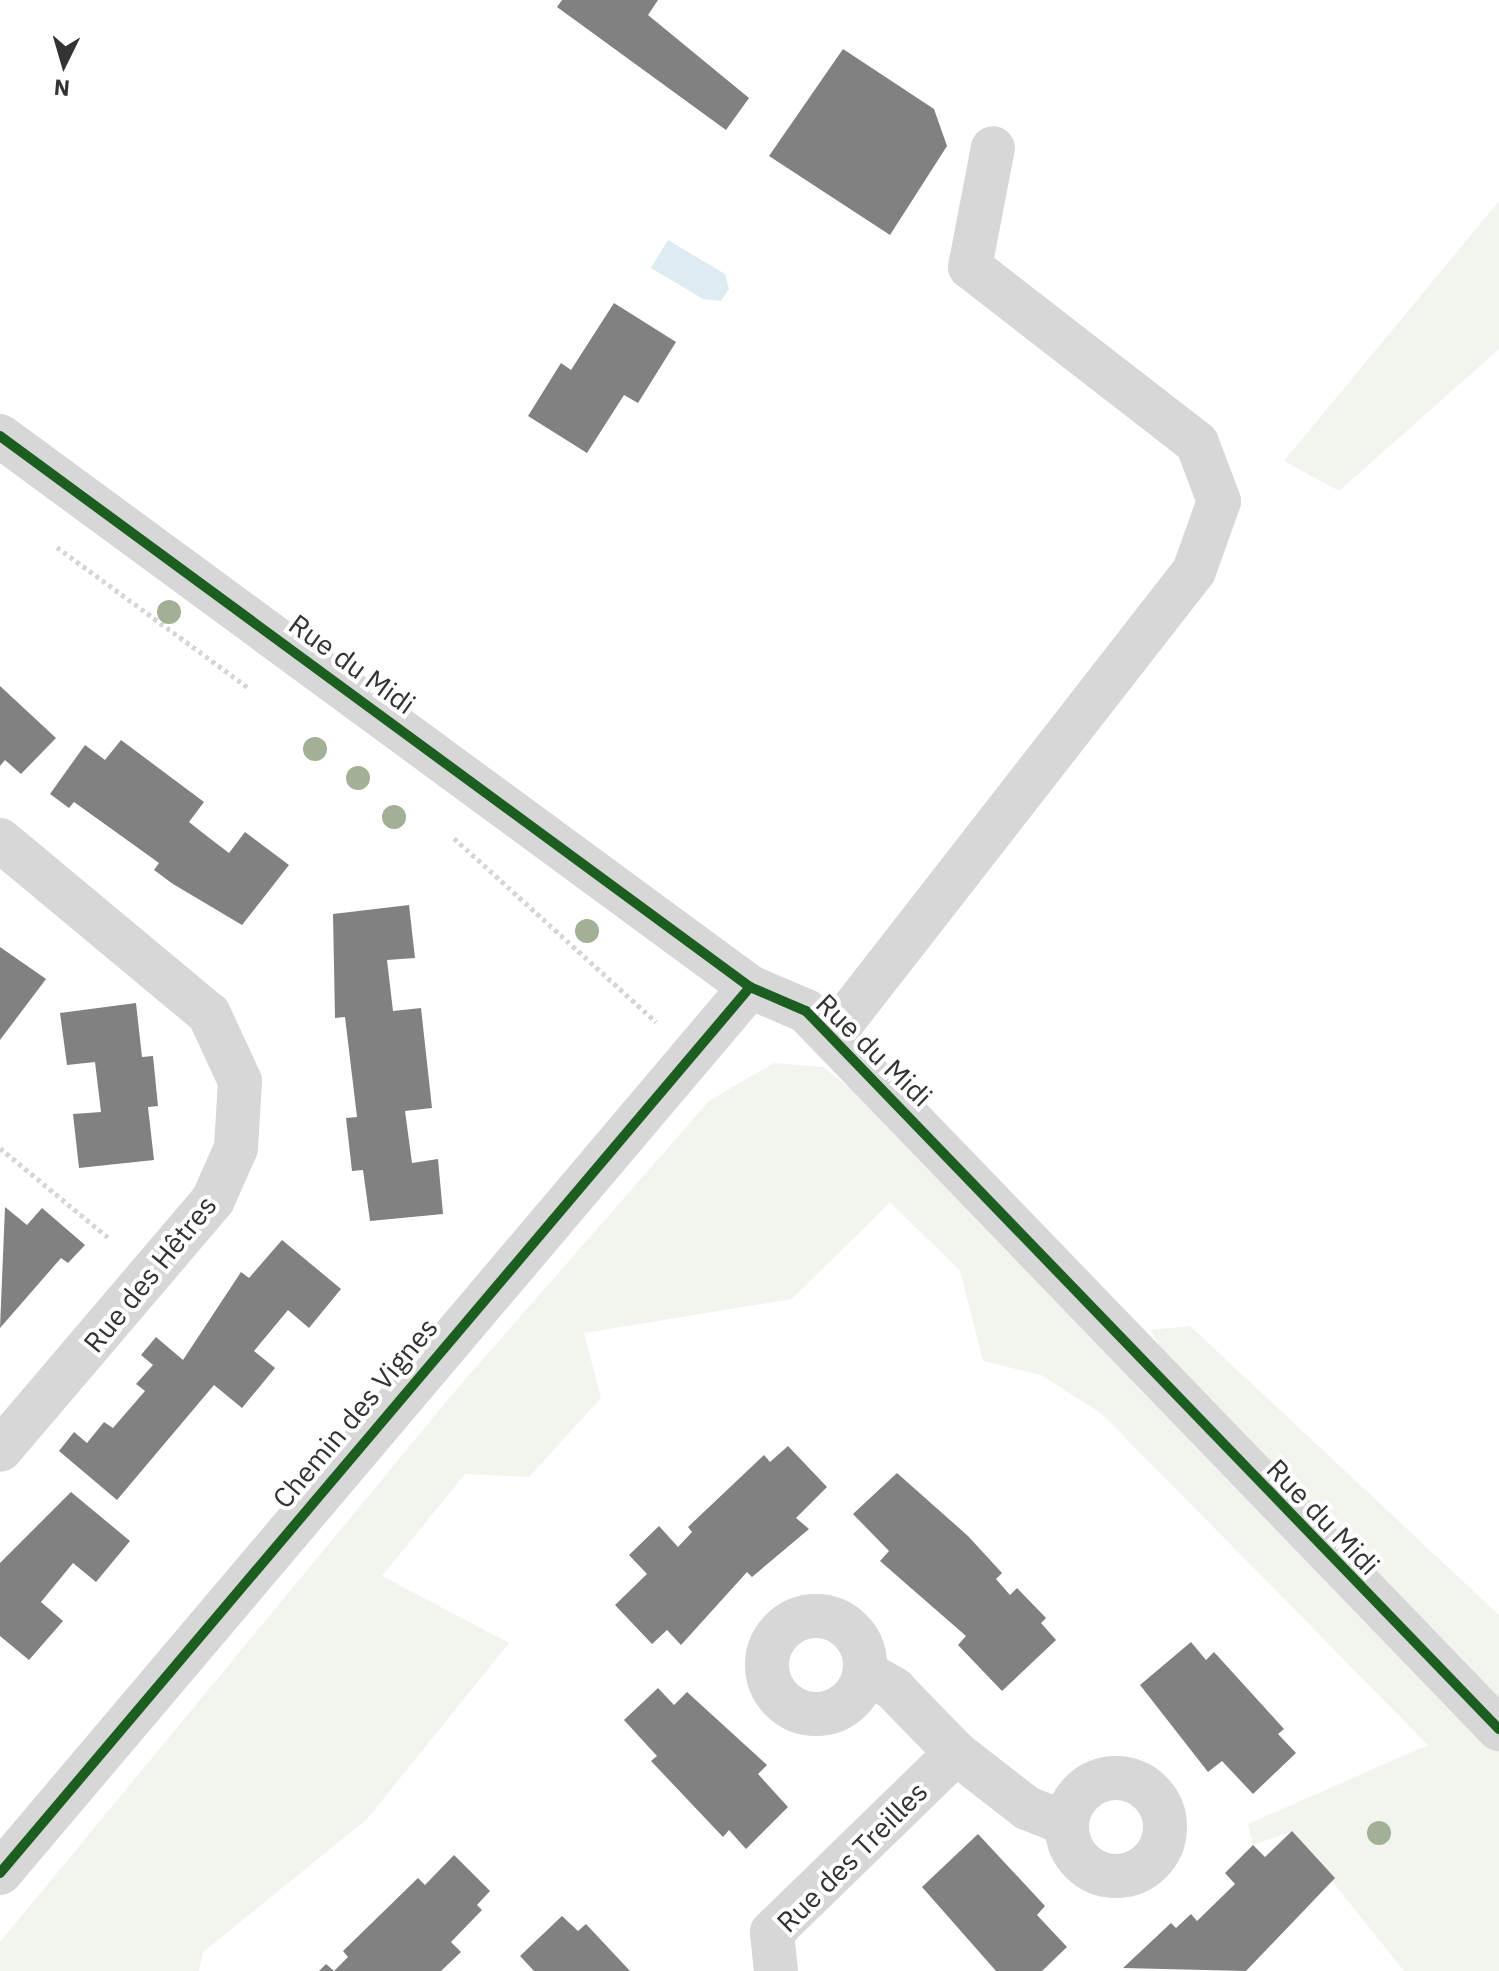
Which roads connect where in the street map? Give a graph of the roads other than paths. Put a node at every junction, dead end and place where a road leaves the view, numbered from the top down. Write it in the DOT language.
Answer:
graph roads {
  1 [pos="993,148"];
  2 [pos="6,453"];
  3 [pos="0,840"];
  4 [pos="750,987"];
  5 [pos="831,1037"];
  6 [pos="0,1450"];
  7 [pos="865,1672"];
  8 [pos="1499,1729"];
  9 [pos="956,1753"];
  10 [pos="1067,1824"];
  11 [pos="0,1873"];
  12 [pos="776,1971"];
  1 -- 5 [label="street"];
  2 -- 4 [label="street, Rue du Midi"];
  3 -- 6 [label="street, Rue des Hêtres"];
  4 -- 5 [label="street, Rue du Midi"];
  4 -- 11 [label="street, Chemin des Vignes"];
  5 -- 8 [label="street, Rue du Midi"];
  7 -- 9 [label="street"];
  9 -- 10 [label="street"];
  9 -- 12 [label="street, Rue des Treilles"];
}
